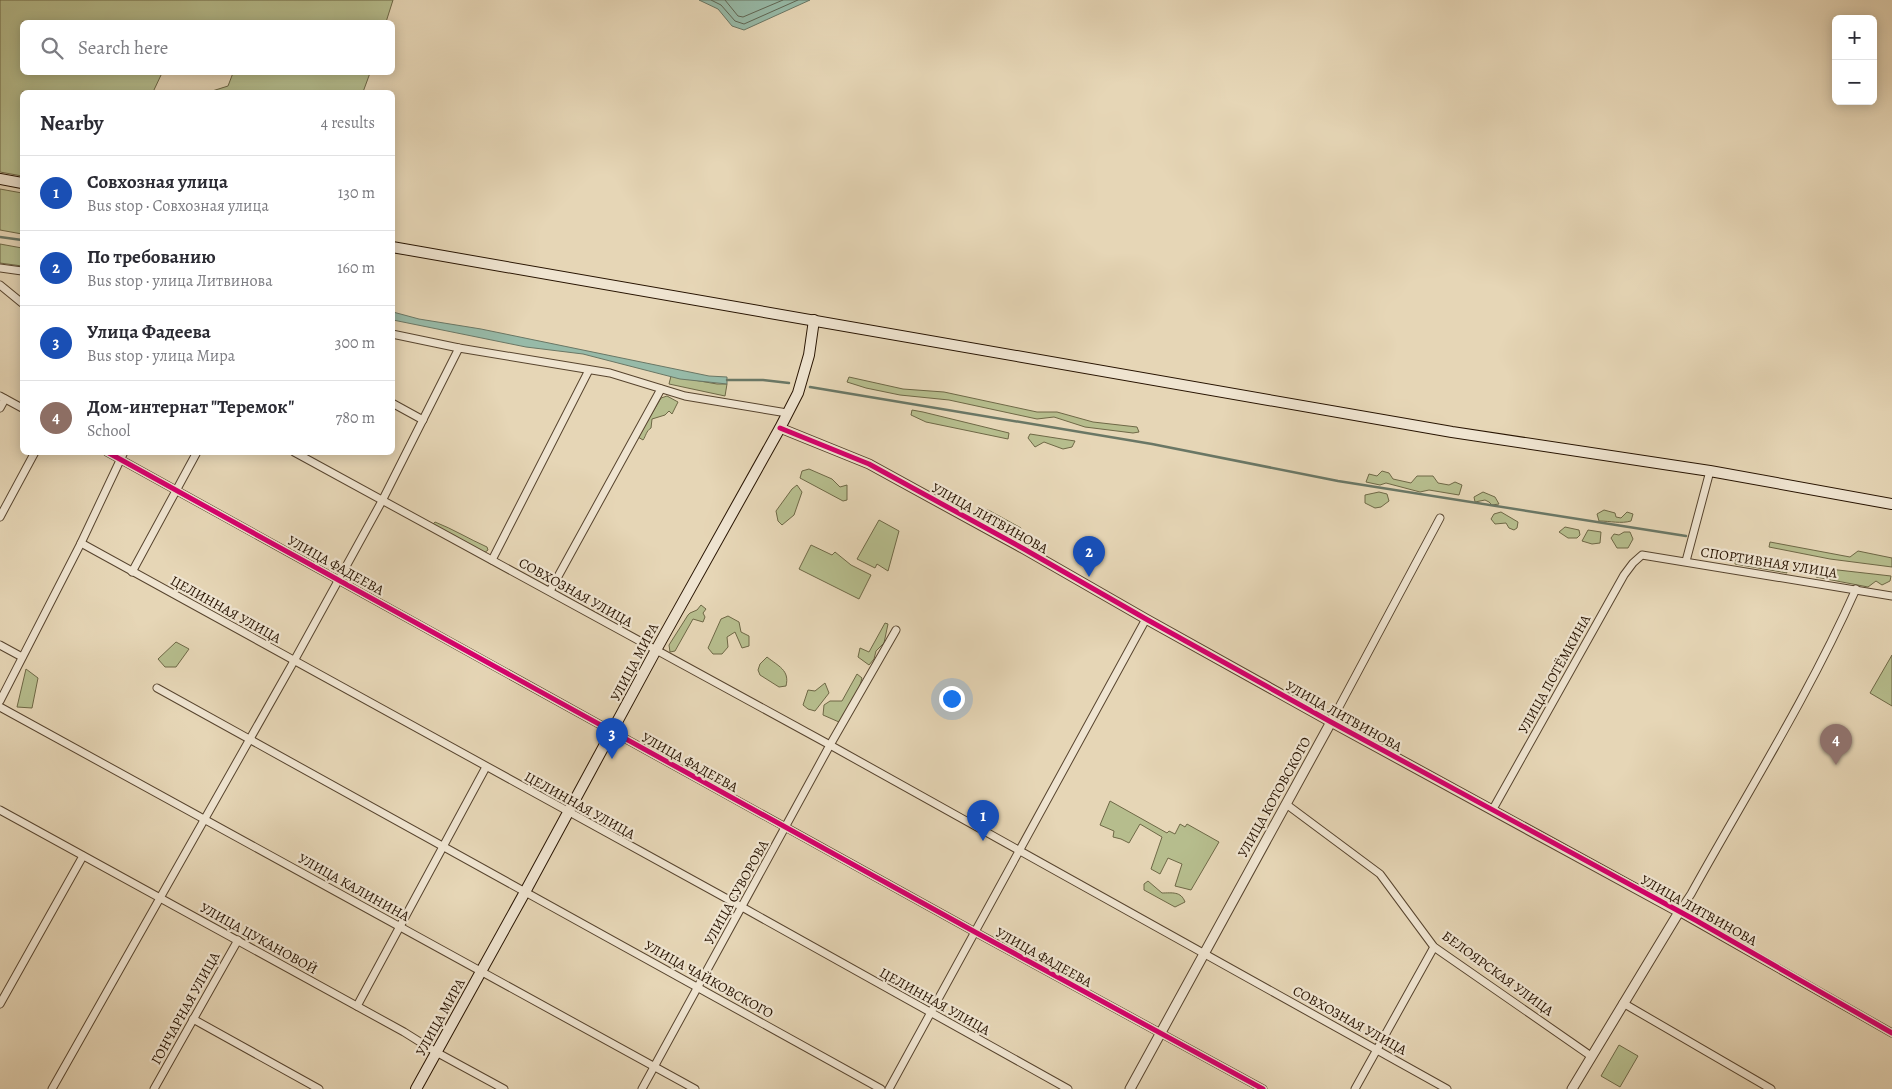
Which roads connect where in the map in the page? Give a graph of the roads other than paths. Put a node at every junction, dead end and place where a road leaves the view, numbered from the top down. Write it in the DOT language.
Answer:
graph roads {
  1 [pos="0,179"];
  2 [pos="20,183"];
  3 [pos="395,249"];
  4 [pos="0,268"];
  5 [pos="20,271"];
  6 [pos="0,285"];
  7 [pos="20,301"];
  8 [pos="814,320"];
  9 [pos="395,335"];
  10 [pos="459,348"];
  11 [pos="589,370"];
  12 [pos="661,389"];
  13 [pos="3,398"];
  14 [pos="395,405"];
  15 [pos="20,407"];
  16 [pos="0,408"];
  17 [pos="787,413"];
  18 [pos="423,420"];
  19 [pos="780,428"];
  20 [pos="33,455"];
  21 [pos="195,455"];
  22 [pos="299,455"];
  23 [pos="122,456"];
  24 [pos="1710,471"];
  25 [pos="176,490"];
  26 [pos="382,501"];
  27 [pos="1892,504"];
  28 [pos="0,518"];
  29 [pos="1440,518"];
  30 [pos="80,543"];
  31 [pos="1642,555"];
  32 [pos="492,560"];
  33 [pos="1686,561"];
  34 [pos="132,572"];
  35 [pos="338,580"];
  36 [pos="1856,590"];
  37 [pos="550,591"];
  38 [pos="1892,596"];
  39 [pos="1146,619"];
  40 [pos="896,630"];
  41 [pos="0,646"];
  42 [pos="656,650"];
  43 [pos="22,657"];
  44 [pos="294,661"];
  45 [pos="156,688"];
  46 [pos="0,701"];
  47 [pos="0,708"];
  48 [pos="1331,722"];
  49 [pos="613,732"];
  50 [pos="250,739"];
  51 [pos="830,745"];
  52 [pos="486,767"];
  53 [pos="1286,804"];
  54 [pos="1493,809"];
  55 [pos="0,810"];
  56 [pos="568,813"];
  57 [pos="205,820"];
  58 [pos="786,827"];
  59 [pos="443,847"];
  60 [pos="1019,850"];
  61 [pos="83,856"];
  62 [pos="525,892"];
  63 [pos="160,898"];
  64 [pos="742,907"];
  65 [pos="1679,912"];
  66 [pos="400,927"];
  67 [pos="975,932"];
  68 [pos="238,940"];
  69 [pos="1434,947"];
  70 [pos="1204,954"];
  71 [pos="482,972"];
  72 [pos="698,987"];
  73 [pos="1623,1003"];
  74 [pos="0,1004"];
  75 [pos="358,1006"];
  76 [pos="930,1013"];
  77 [pos="193,1019"];
  78 [pos="1892,1033"];
  79 [pos="1161,1034"];
  80 [pos="1377,1049"];
  81 [pos="436,1052"];
  82 [pos="1591,1056"];
  83 [pos="655,1067"];
  84 [pos="52,1089"];
  85 [pos="154,1089"];
  86 [pos="319,1089"];
  87 [pos="416,1089"];
  88 [pos="504,1089"];
  89 [pos="642,1089"];
  90 [pos="695,1089"];
  91 [pos="881,1089"];
  92 [pos="889,1089"];
  93 [pos="1068,1089"];
  94 [pos="1130,1089"];
  95 [pos="1263,1089"];
  96 [pos="1354,1089"];
  97 [pos="1448,1089"];
  98 [pos="1572,1089"];
  99 [pos="1770,1089"];
  1 -- 2 [label="main road"];
  3 -- 8 [label="main road"];
  4 -- 5 [label="street"];
  6 -- 7 [label="street"];
  8 -- 17 [label="main road, УЛИЦА МИРА"];
  8 -- 24 [label="main road"];
  9 -- 10 [label="street"];
  10 -- 11 [label="street"];
  10 -- 18 [label="street"];
  11 -- 12 [label="street"];
  11 -- 32 [label="street"];
  12 -- 17 [label="street"];
  12 -- 37 [label="street"];
  13 -- 15 [label="street"];
  13 -- 16 [label="street"];
  14 -- 18 [label="street"];
  17 -- 19 [label="main road, УЛИЦА МИРА"];
  18 -- 26 [label="street"];
  19 -- 39 [label="street, УЛИЦА ЛИТВИНОВА"];
  19 -- 42 [label="main road, УЛИЦА МИРА"];
  20 -- 28 [label="street"];
  21 -- 25 [label="street"];
  22 -- 26 [label="street, СОВХОЗНАЯ УЛИЦА"];
  23 -- 25 [label="street, УЛИЦА ФАДЕЕВА"];
  23 -- 30 [label="street"];
  24 -- 27 [label="main road"];
  24 -- 33 [label="street"];
  25 -- 34 [label="street"];
  25 -- 35 [label="street, УЛИЦА ФАДЕЕВА"];
  26 -- 32 [label="street, СОВХОЗНАЯ УЛИЦА"];
  26 -- 35 [label="street"];
  29 -- 48 [label="street, УЛИЦА КОТОВСКОГО"];
  30 -- 34 [label="street, ЦЕЛИННАЯ УЛИЦА"];
  30 -- 43 [label="street"];
  31 -- 33 [label="street, СПОРТИВНАЯ УЛИЦА"];
  31 -- 54 [label="street, УЛИЦА ПОТЁМКИНА"];
  32 -- 37 [label="street, СОВХОЗНАЯ УЛИЦА"];
  33 -- 36 [label="street, СПОРТИВНАЯ УЛИЦА"];
  34 -- 44 [label="street, ЦЕЛИННАЯ УЛИЦА"];
  35 -- 44 [label="street"];
  35 -- 49 [label="street, УЛИЦА ФАДЕЕВА"];
  36 -- 38 [label="street, СПОРТИВНАЯ УЛИЦА"];
  36 -- 65 [label="street"];
  37 -- 42 [label="street, СОВХОЗНАЯ УЛИЦА"];
  39 -- 48 [label="street, УЛИЦА ЛИТВИНОВА"];
  39 -- 60 [label="street"];
  40 -- 51 [label="street, УЛИЦА СУВОРОВА"];
  41 -- 43 [label="street"];
  42 -- 49 [label="main road, УЛИЦА МИРА"];
  42 -- 51 [label="street, СОВХОЗНАЯ УЛИЦА"];
  43 -- 46 [label="street"];
  44 -- 50 [label="street"];
  44 -- 52 [label="street, ЦЕЛИННАЯ УЛИЦА"];
  45 -- 50 [label="street, УЛИЦА ЧАЙКОВСКОГО"];
  47 -- 57 [label="street, УЛИЦА КАЛИНИНА"];
  48 -- 53 [label="street, УЛИЦА КОТОВСКОГО"];
  48 -- 54 [label="street, УЛИЦА ЛИТВИНОВА"];
  49 -- 56 [label="main road, УЛИЦА МИРА"];
  49 -- 58 [label="street, УЛИЦА ФАДЕЕВА"];
  50 -- 57 [label="street"];
  50 -- 59 [label="street, УЛИЦА ЧАЙКОВСКОГО"];
  51 -- 58 [label="street, УЛИЦА СУВОРОВА"];
  51 -- 60 [label="street, СОВХОЗНАЯ УЛИЦА"];
  52 -- 56 [label="street, ЦЕЛИННАЯ УЛИЦА"];
  52 -- 59 [label="street"];
  53 -- 69 [label="street, БЕЛОЯРСКАЯ УЛИЦА"];
  53 -- 70 [label="street, УЛИЦА КОТОВСКОГО"];
  54 -- 65 [label="street, УЛИЦА ЛИТВИНОВА"];
  55 -- 61 [label="street, УЛИЦА ЦУКАНОВОЙ"];
  56 -- 62 [label="main road, УЛИЦА МИРА"];
  56 -- 64 [label="street, ЦЕЛИННАЯ УЛИЦА"];
  57 -- 63 [label="street"];
  57 -- 66 [label="street, УЛИЦА КАЛИНИНА"];
  58 -- 64 [label="street, УЛИЦА СУВОРОВА"];
  58 -- 67 [label="street, УЛИЦА ФАДЕЕВА"];
  59 -- 62 [label="street, УЛИЦА ЧАЙКОВСКОГО"];
  59 -- 66 [label="street"];
  60 -- 67 [label="street"];
  60 -- 70 [label="street, СОВХОЗНАЯ УЛИЦА"];
  61 -- 63 [label="street, УЛИЦА ЦУКАНОВОЙ"];
  61 -- 74 [label="street"];
  62 -- 71 [label="main road, УЛИЦА МИРА"];
  62 -- 72 [label="street, УЛИЦА ЧАЙКОВСКОГО"];
  63 -- 68 [label="street, УЛИЦА ЦУКАНОВОЙ"];
  63 -- 84 [label="street"];
  64 -- 72 [label="street, УЛИЦА СУВОРОВА"];
  64 -- 76 [label="street, ЦЕЛИННАЯ УЛИЦА"];
  65 -- 73 [label="street"];
  65 -- 78 [label="street, УЛИЦА ЛИТВИНОВА"];
  66 -- 71 [label="street, УЛИЦА КАЛИНИНА"];
  66 -- 75 [label="street"];
  67 -- 76 [label="street"];
  67 -- 79 [label="street, УЛИЦА ФАДЕЕВА"];
  68 -- 75 [label="street, УЛИЦА ЦУКАНОВОЙ"];
  68 -- 77 [label="street, ГОНЧАРНАЯ УЛИЦА"];
  69 -- 80 [label="street"];
  69 -- 82 [label="street, БЕЛОЯРСКАЯ УЛИЦА"];
  70 -- 79 [label="street, УЛИЦА КОТОВСКОГО"];
  70 -- 80 [label="street, СОВХОЗНАЯ УЛИЦА"];
  71 -- 81 [label="main road, УЛИЦА МИРА"];
  71 -- 83 [label="street, УЛИЦА КАЛИНИНА"];
  72 -- 83 [label="street, УЛИЦА СУВОРОВА"];
  72 -- 91 [label="street, УЛИЦА ЧАЙКОВСКОГО"];
  73 -- 82 [label="street"];
  73 -- 99 [label="street"];
  75 -- 81 [label="street, УЛИЦА ЦУКАНОВОЙ"];
  76 -- 92 [label="street"];
  76 -- 93 [label="street, ЦЕЛИННАЯ УЛИЦА"];
  77 -- 85 [label="street, ГОНЧАРНАЯ УЛИЦА"];
  77 -- 86 [label="street"];
  79 -- 94 [label="street, УЛИЦА КОТОВСКОГО"];
  79 -- 95 [label="street, УЛИЦА ФАДЕЕВА"];
  80 -- 96 [label="street"];
  80 -- 97 [label="street, СОВХОЗНАЯ УЛИЦА"];
  81 -- 87 [label="main road, УЛИЦА МИРА"];
  81 -- 88 [label="street, УЛИЦА ЦУКАНОВОЙ"];
  82 -- 98 [label="street"];
  83 -- 89 [label="street, УЛИЦА СУВОРОВА"];
  83 -- 90 [label="street, УЛИЦА КАЛИНИНА"];
}
